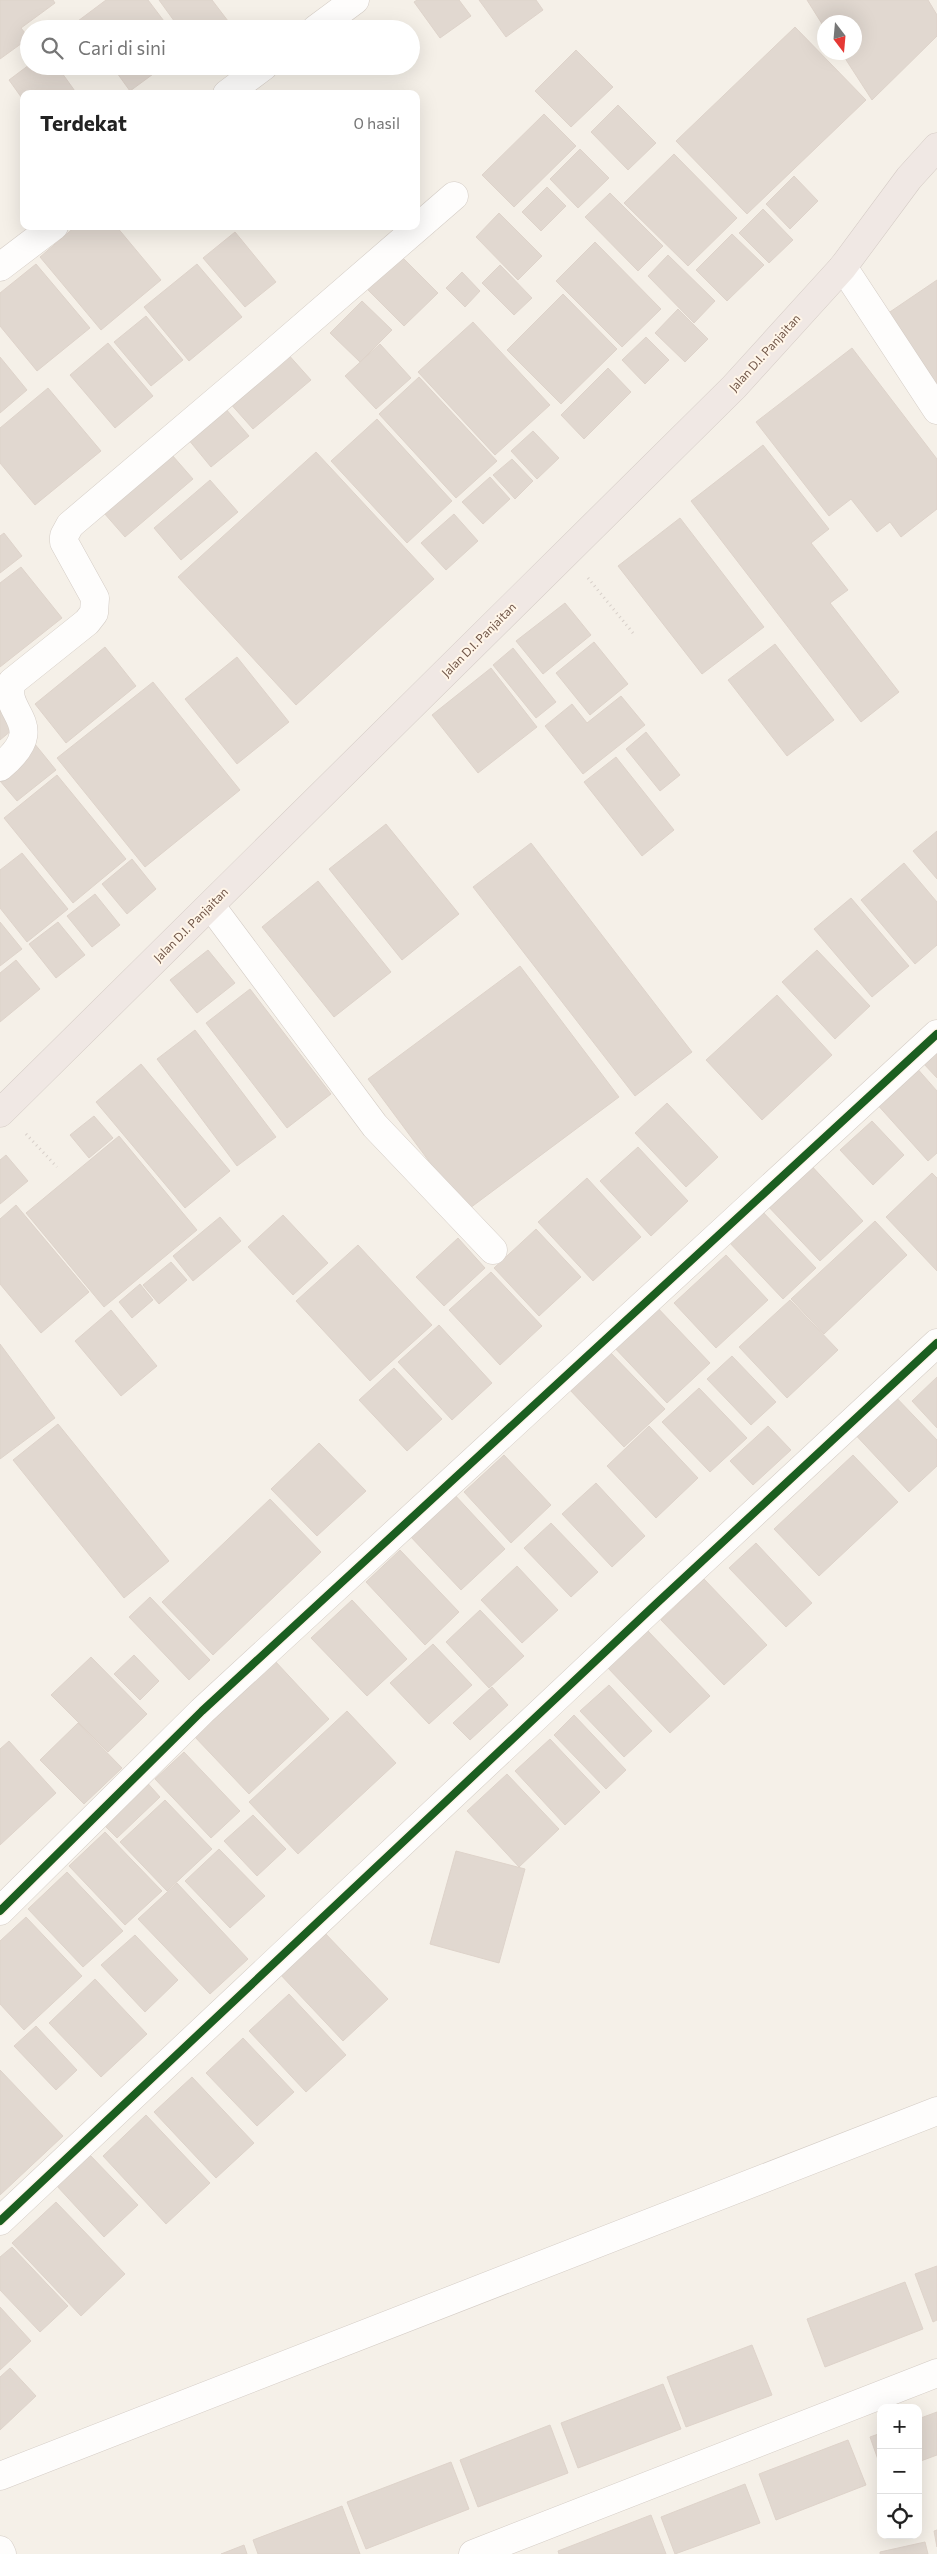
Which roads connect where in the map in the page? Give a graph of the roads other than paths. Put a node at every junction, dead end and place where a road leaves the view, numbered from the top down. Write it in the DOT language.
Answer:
graph roads {
  1 [pos="355,0"];
  2 [pos="328,20"];
  3 [pos="252,75"];
  4 [pos="233,90"];
  5 [pos="937,147"];
  6 [pos="454,196"];
  7 [pos="420,225"];
  8 [pos="49,230"];
  9 [pos="415,230"];
  10 [pos="0,267"];
  11 [pos="843,267"];
  12 [pos="937,410"];
  13 [pos="0,767"];
  14 [pos="211,906"];
  15 [pos="937,1034"];
  16 [pos="2,1111"];
  17 [pos="493,1250"];
  18 [pos="937,1343"];
  19 [pos="0,1911"];
  20 [pos="937,2112"];
  21 [pos="0,2221"];
  22 [pos="937,2373"];
  23 [pos="0,2476"];
  24 [pos="0,2550"];
  25 [pos="2,2554"];
  26 [pos="473,2554"];
  1 -- 2 [label="street"];
  3 -- 4 [label="street"];
  5 -- 11 [label="highway, Jalan D.I. Panjaitan"];
  6 -- 7 [label="street"];
  8 -- 10 [label="street"];
  9 -- 13 [label="street"];
  11 -- 12 [label="street"];
  11 -- 14 [label="highway, Jalan D.I. Panjaitan"];
  14 -- 16 [label="highway, Jalan D.I. Panjaitan"];
  14 -- 17 [label="street"];
  15 -- 19 [label="street"];
  18 -- 21 [label="street"];
  20 -- 23 [label="street"];
  22 -- 26 [label="street"];
  24 -- 25 [label="street"];
}
